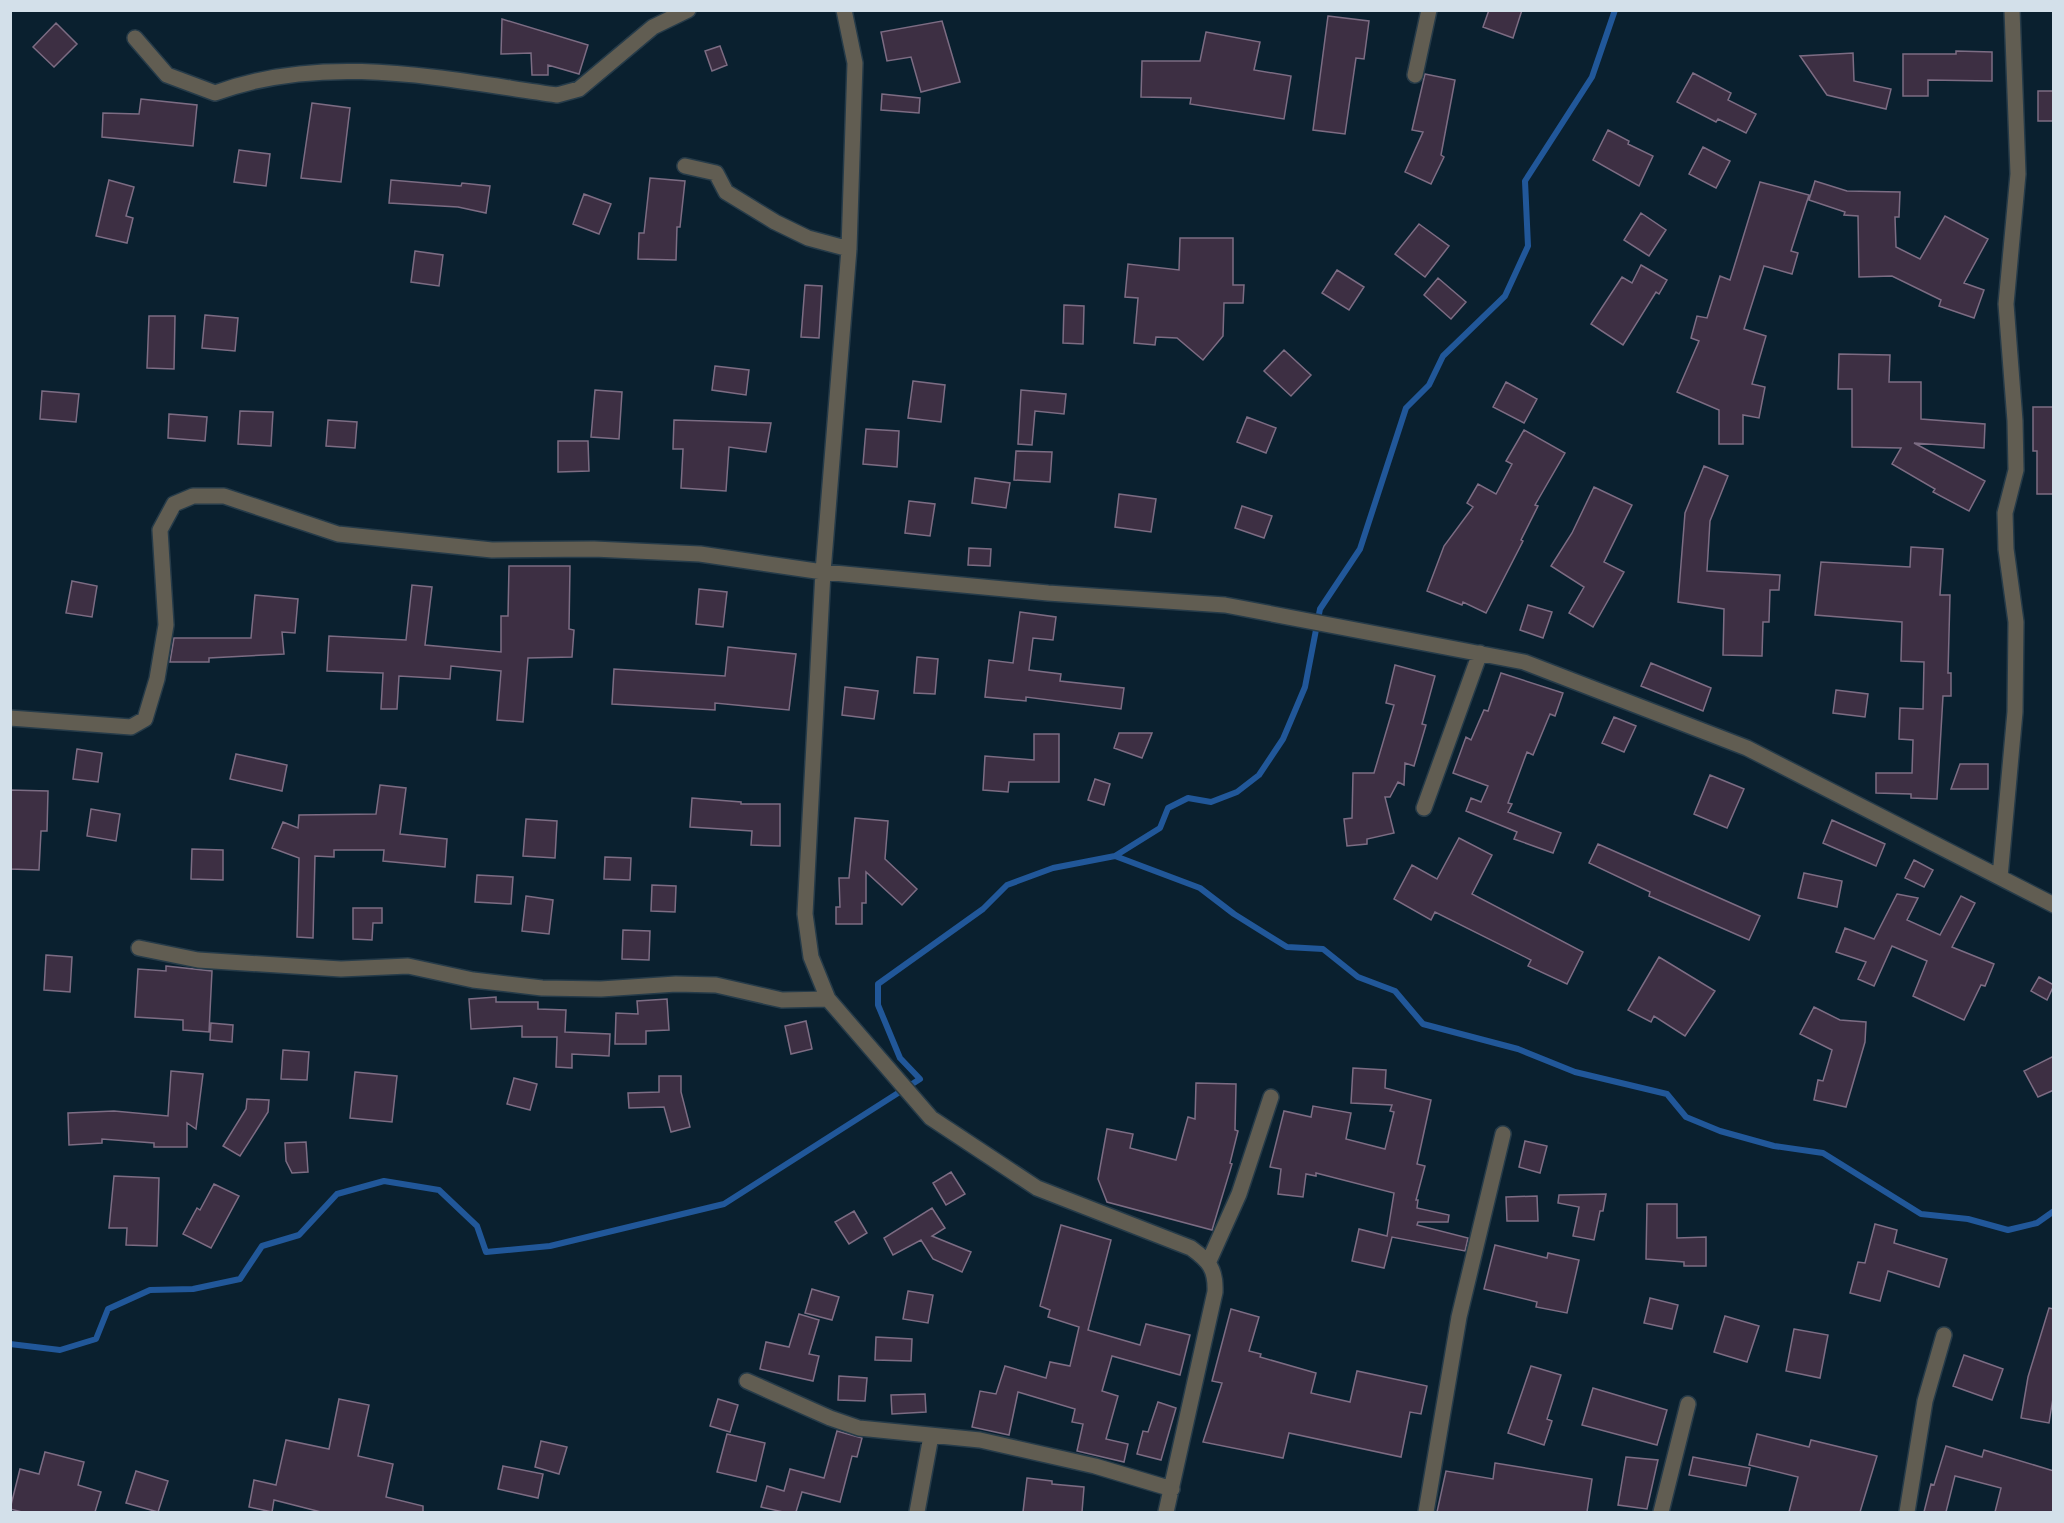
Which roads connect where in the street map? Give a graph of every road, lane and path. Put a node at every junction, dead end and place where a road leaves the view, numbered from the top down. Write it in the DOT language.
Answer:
graph roads {
  1 [pos="688,10"];
  2 [pos="844,10"];
  3 [pos="1429,10"];
  4 [pos="2012,10"];
  5 [pos="135,38"];
  6 [pos="1415,75"];
  7 [pos="685,166"];
  8 [pos="849,249"];
  9 [pos="824,572"];
  10 [pos="1480,653"];
  11 [pos="10,718"];
  12 [pos="1424,808"];
  13 [pos="2000,877"];
  14 [pos="2054,904"];
  15 [pos="139,948"];
  16 [pos="828,999"];
  17 [pos="1271,1097"];
  18 [pos="1503,1134"];
  19 [pos="1209,1261"];
  20 [pos="1944,1335"];
  21 [pos="747,1381"];
  22 [pos="1688,1404"];
  23 [pos="931,1436"];
  24 [pos="1172,1489"];
  25 [pos="917,1512"];
  26 [pos="1166,1512"];
  27 [pos="1426,1512"];
  28 [pos="1661,1512"];
  29 [pos="1907,1512"];
  1 -- 5 [label="street"];
  2 -- 8 [label="street"];
  3 -- 6 [label="street"];
  4 -- 13 [label="street"];
  7 -- 8 [label="street"];
  8 -- 9 [label="street"];
  9 -- 10 [label="street"];
  9 -- 11 [label="street"];
  9 -- 16 [label="street"];
  10 -- 12 [label="street"];
  10 -- 13 [label="street"];
  13 -- 14 [label="street"];
  15 -- 16 [label="street"];
  16 -- 19 [label="street"];
  17 -- 19 [label="street"];
  18 -- 27 [label="street"];
  19 -- 24 [label="street"];
  20 -- 29 [label="street"];
  21 -- 23 [label="street"];
  22 -- 28 [label="street"];
  23 -- 24 [label="street"];
  23 -- 25 [label="street"];
  24 -- 26 [label="street"];
}
